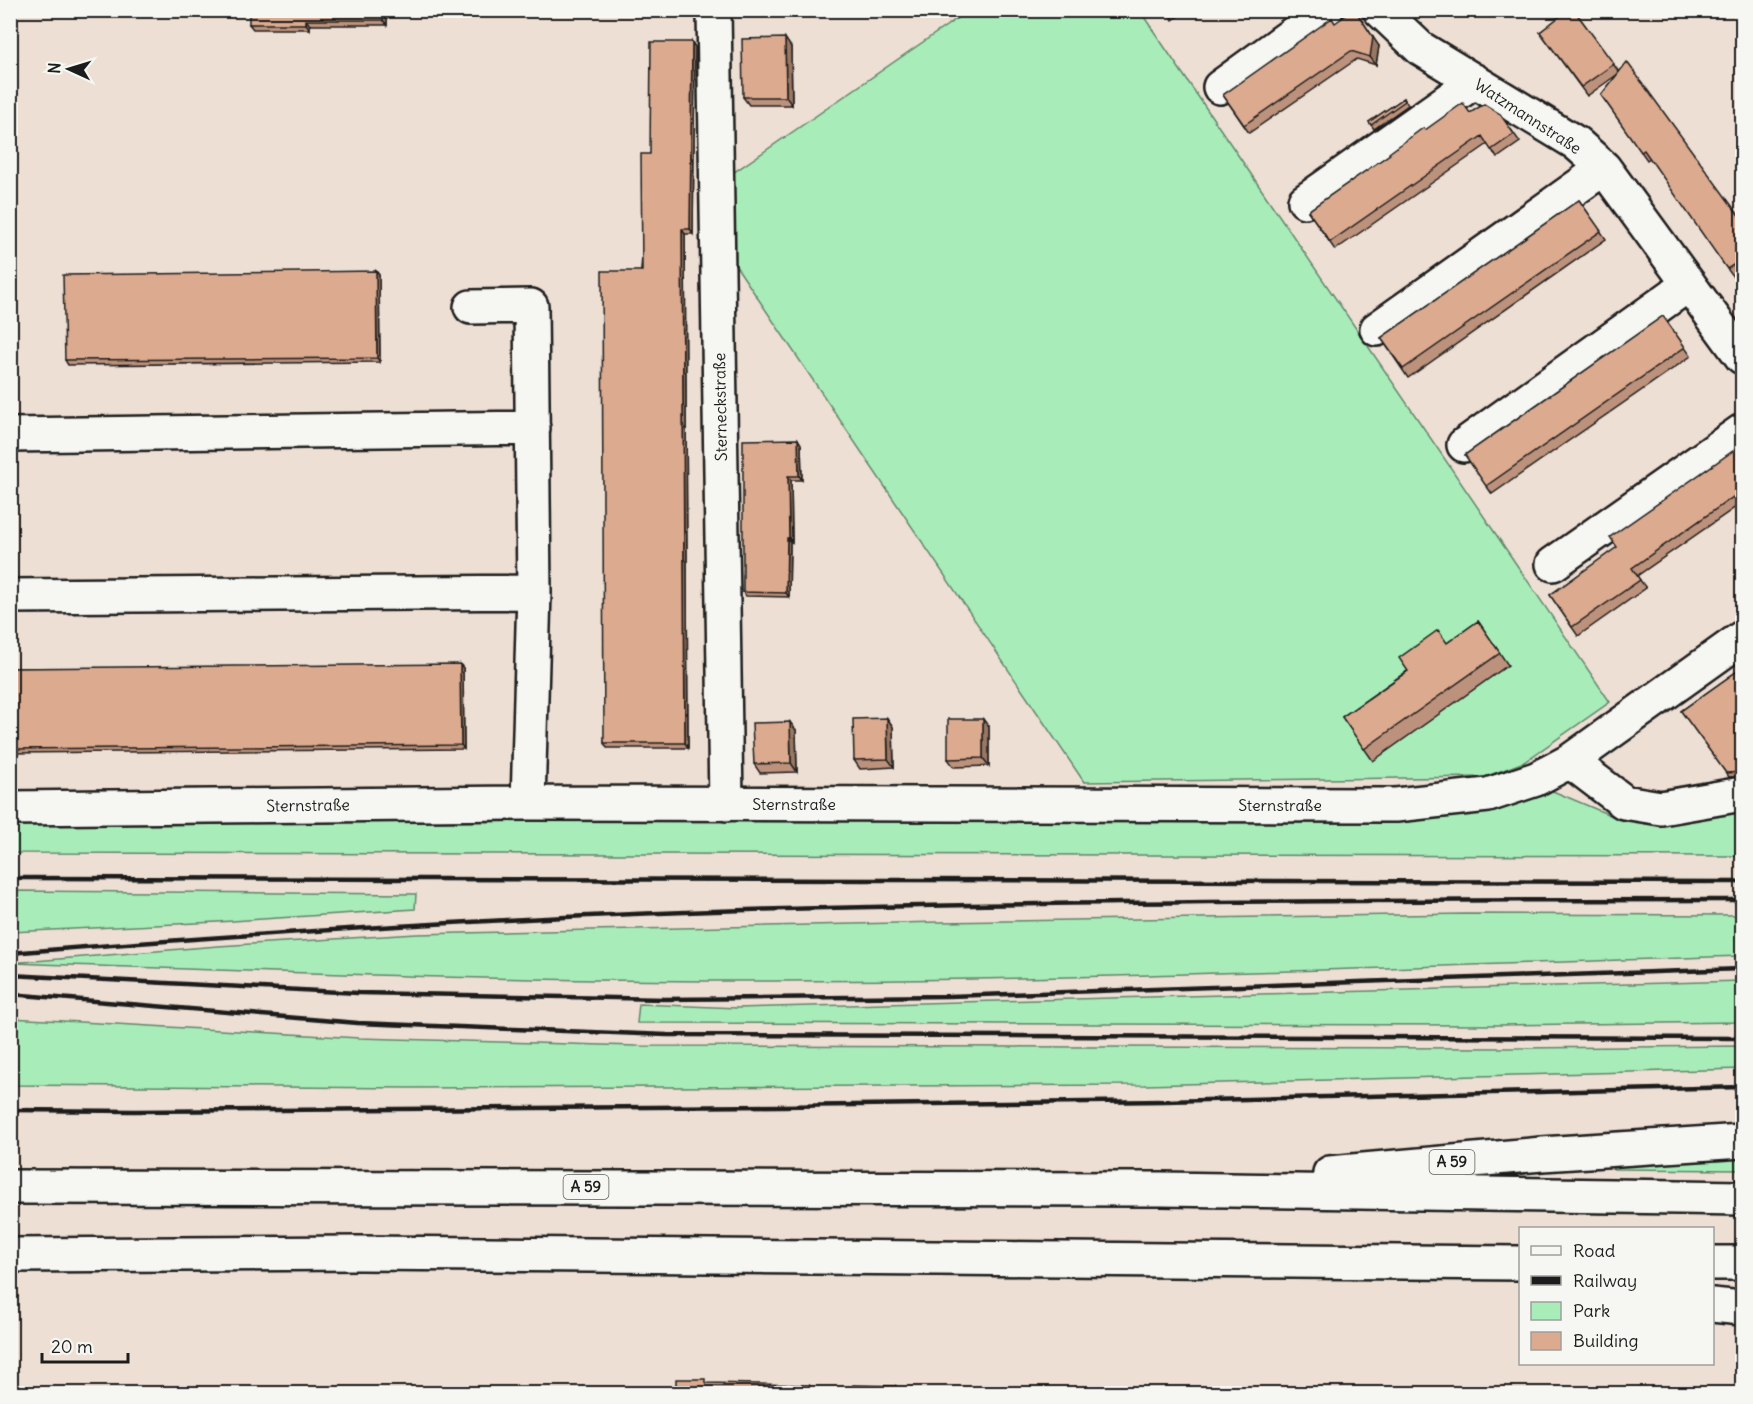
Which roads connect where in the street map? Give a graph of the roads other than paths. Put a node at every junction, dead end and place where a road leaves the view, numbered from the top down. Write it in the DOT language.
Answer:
graph roads {
  1 [pos="714,10"];
  2 [pos="1326,10"];
  3 [pos="1380,10"];
  4 [pos="1475,81"];
  5 [pos="1220,87"];
  6 [pos="1604,168"];
  7 [pos="1305,201"];
  8 [pos="1689,284"];
  9 [pos="471,307"];
  10 [pos="1377,328"];
  11 [pos="1743,357"];
  12 [pos="533,428"];
  13 [pos="1743,431"];
  14 [pos="10,435"];
  15 [pos="1464,445"];
  16 [pos="1553,564"];
  17 [pos="534,592"];
  18 [pos="10,596"];
  19 [pos="1743,638"];
  20 [pos="1570,761"];
  21 [pos="1743,794"];
  22 [pos="528,803"];
  23 [pos="726,804"];
  24 [pos="10,808"];
  25 [pos="1743,1141"];
  26 [pos="10,1187"];
  27 [pos="1161,1189"];
  28 [pos="1743,1198"];
  29 [pos="10,1255"];
  30 [pos="1424,1263"];
  31 [pos="1519,1263"];
  32 [pos="1714,1263"];
  33 [pos="1743,1263"];
  34 [pos="1519,1278"];
  35 [pos="1714,1305"];
  36 [pos="1743,1308"];
  1 -- 23 [label="main road, Sterneckstraße"];
  2 -- 5 [label="main road"];
  3 -- 4 [label="main road, Watzmannstraße"];
  4 -- 6 [label="main road, Watzmannstraße"];
  4 -- 7 [label="main road"];
  6 -- 8 [label="main road, Watzmannstraße"];
  6 -- 10 [label="main road"];
  8 -- 11 [label="main road, Watzmannstraße"];
  8 -- 15 [label="main road"];
  9 -- 12 [label="main road"];
  12 -- 14 [label="main road"];
  12 -- 17 [label="main road"];
  13 -- 16 [label="main road"];
  17 -- 18 [label="main road"];
  17 -- 22 [label="main road"];
  19 -- 20 [label="main road, Sternstraße"];
  20 -- 21 [label="main road"];
  20 -- 23 [label="main road, Sternstraße"];
  22 -- 23 [label="main road, Sternstraße"];
  22 -- 24 [label="main road, Sternstraße"];
  25 -- 27 [label="main road, A 59"];
  26 -- 27 [label="main road, A 59"];
  27 -- 28 [label="main road, A 59"];
  29 -- 30 [label="main road"];
  30 -- 31 [label="main road"];
  30 -- 34 [label="main road"];
  32 -- 33 [label="main road"];
  35 -- 36 [label="main road"];
}
